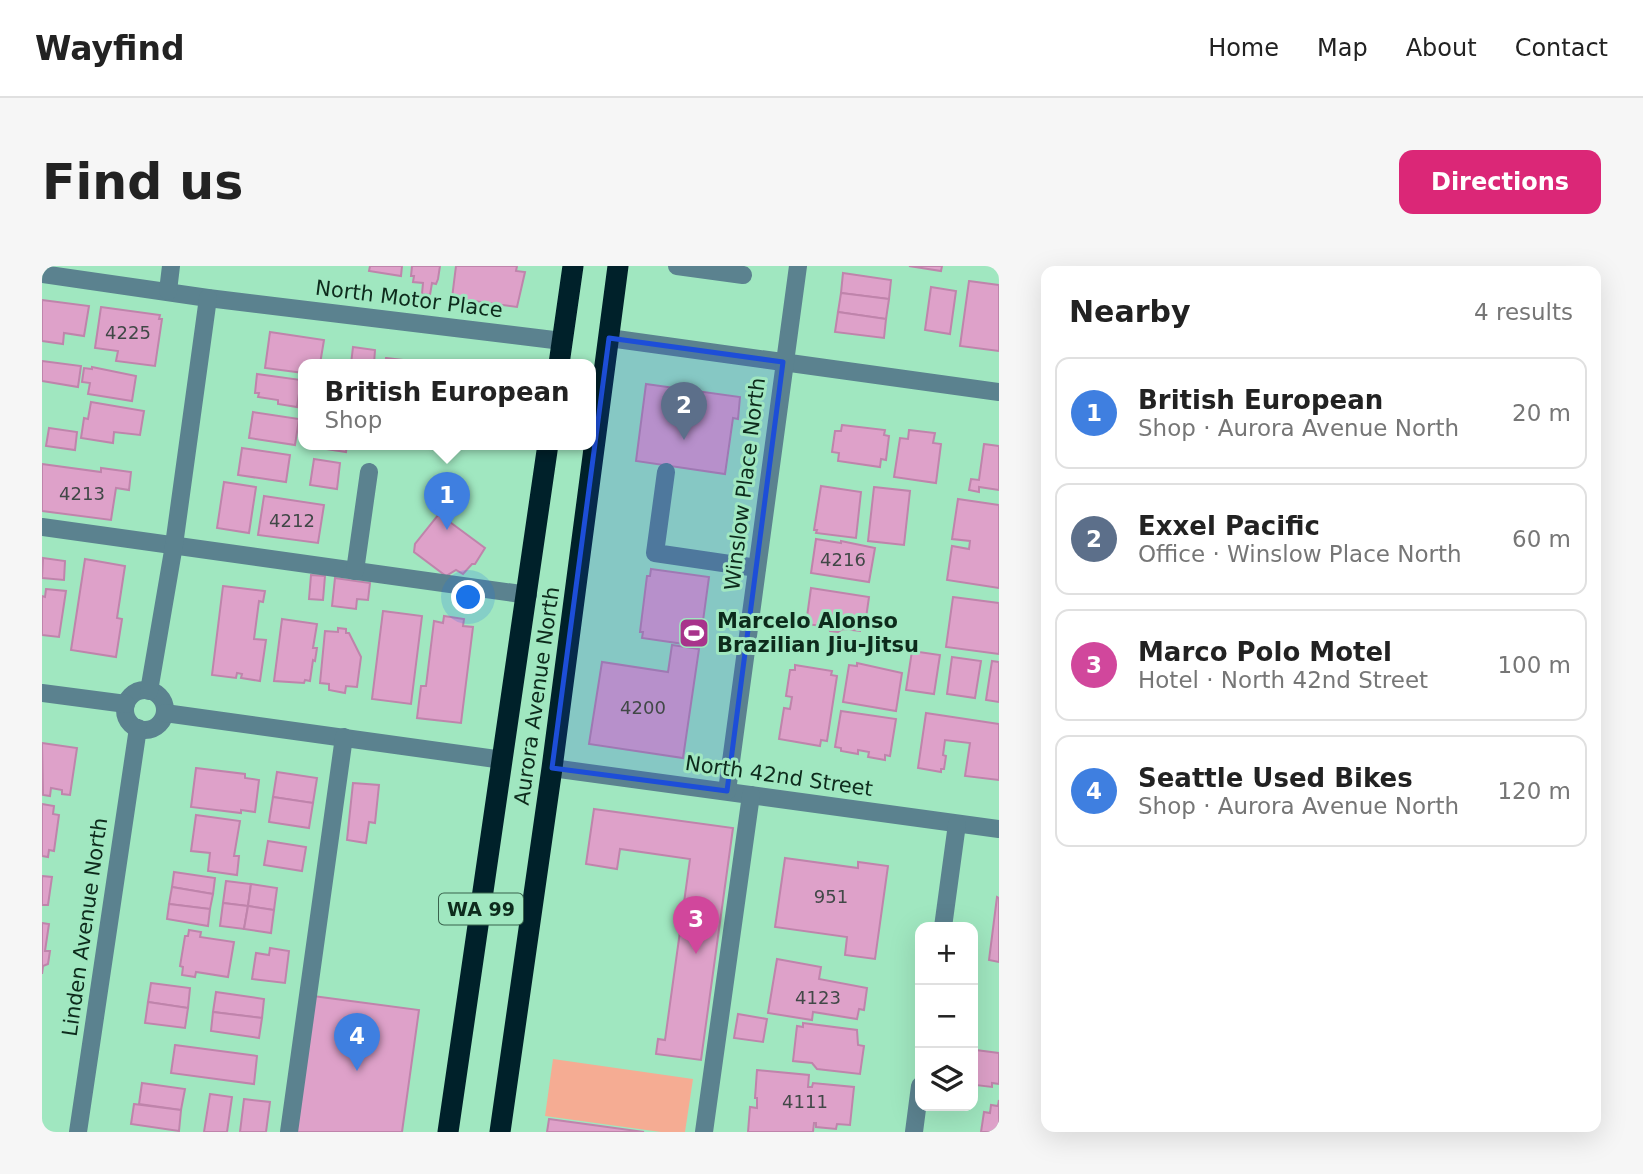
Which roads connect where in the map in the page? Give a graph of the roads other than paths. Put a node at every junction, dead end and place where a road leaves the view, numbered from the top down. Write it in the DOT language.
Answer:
graph roads {
  1 [pos="171,266"];
  2 [pos="573,266"];
  3 [pos="618,266"];
  4 [pos="677,266"];
  5 [pos="797,266"];
  6 [pos="42,274"];
  7 [pos="743,275"];
  8 [pos="168,291"];
  9 [pos="208,298"];
  10 [pos="609,338"];
  11 [pos="562,341"];
  12 [pos="560,359"];
  13 [pos="783,362"];
  14 [pos="999,392"];
  15 [pos="596,436"];
  16 [pos="547,450"];
  17 [pos="594,450"];
  18 [pos="369,472"];
  19 [pos="666,472"];
  20 [pos="42,527"];
  21 [pos="174,545"];
  22 [pos="757,568"];
  23 [pos="355,571"];
  24 [pos="528,596"];
  25 [pos="149,691"];
  26 [pos="42,693"];
  27 [pos="126,704"];
  28 [pos="165,713"];
  29 [pos="138,728"];
  30 [pos="344,737"];
  31 [pos="503,760"];
  32 [pos="552,768"];
  33 [pos="727,791"];
  34 [pos="751,795"];
  35 [pos="957,824"];
  36 [pos="999,829"];
  37 [pos="944,922"];
  38 [pos="917,1111"];
  39 [pos="78,1132"];
  40 [pos="289,1132"];
  41 [pos="448,1132"];
  42 [pos="500,1132"];
  43 [pos="704,1132"];
  44 [pos="914,1132"];
  1 -- 8 [label="street"];
  2 -- 11 [label="highway"];
  3 -- 10 [label="highway, Aurora Avenue North / WA 99"];
  4 -- 7 [label="street"];
  5 -- 13 [label="street, Winslow Place North"];
  6 -- 8 [label="street, North Motor Place"];
  8 -- 9 [label="street, North Motor Place"];
  9 -- 11 [label="street, North Motor Place"];
  9 -- 21 [label="street"];
  10 -- 13 [label="street"];
  10 -- 15 [label="highway, Aurora Avenue North / WA 99"];
  11 -- 12 [label="highway"];
  13 -- 14 [label="street"];
  13 -- 22 [label="street, Winslow Place North"];
  16 -- 24 [label="highway, Aurora Avenue North / WA 99"];
  17 -- 32 [label="highway, Aurora Avenue North / WA 99"];
  18 -- 23 [label="street"];
  19 -- 22 [label="street"];
  20 -- 21 [label="street"];
  21 -- 23 [label="street"];
  21 -- 25 [label="street"];
  22 -- 33 [label="street, Winslow Place North"];
  23 -- 24 [label="street"];
  24 -- 31 [label="highway, Aurora Avenue North / WA 99"];
  25 -- 27 [label="street"];
  25 -- 28 [label="street"];
  26 -- 27 [label="street"];
  27 -- 29 [label="street"];
  28 -- 29 [label="street"];
  28 -- 30 [label="street"];
  29 -- 39 [label="street, Linden Avenue North"];
  30 -- 31 [label="street"];
  30 -- 40 [label="street"];
  31 -- 41 [label="highway, Aurora Avenue North / WA 99"];
  32 -- 33 [label="street, North 42nd Street"];
  32 -- 42 [label="highway, Aurora Avenue North / WA 99"];
  33 -- 34 [label="street, North 42nd Street"];
  34 -- 35 [label="street, North 42nd Street"];
  34 -- 43 [label="street"];
  35 -- 36 [label="street, North 42nd Street"];
  35 -- 37 [label="street"];
  38 -- 44 [label="street"];
}
